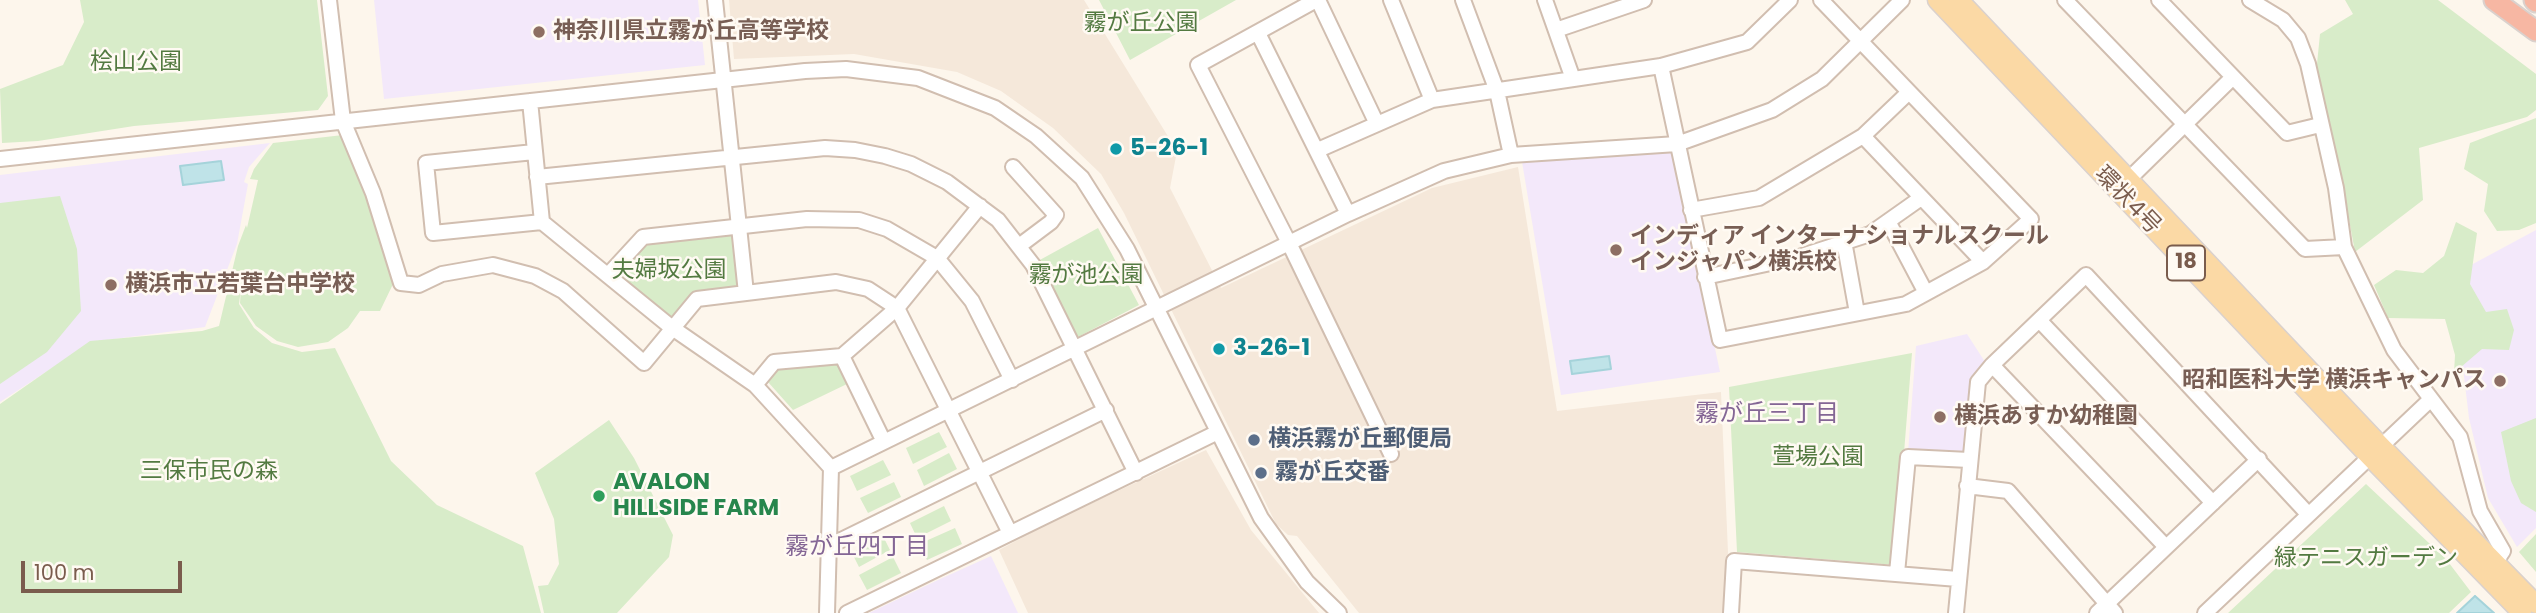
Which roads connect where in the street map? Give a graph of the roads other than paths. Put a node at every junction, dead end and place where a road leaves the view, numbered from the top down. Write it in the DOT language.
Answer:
graph roads {
  1 [pos="329,0"];
  2 [pos="715,0"];
  3 [pos="1317,0"];
  4 [pos="1391,0"];
  5 [pos="1463,0"];
  6 [pos="1545,0"];
  7 [pos="1644,0"];
  8 [pos="1790,0"];
  9 [pos="1821,0"];
  10 [pos="1902,0"];
  11 [pos="1937,0"];
  12 [pos="1959,0"];
  13 [pos="2065,0"];
  14 [pos="2159,0"];
  15 [pos="2250,0"];
  16 [pos="2494,0"];
  17 [pos="1556,30"];
  18 [pos="2536,31"];
  19 [pos="1258,33"];
  20 [pos="1861,40"];
  21 [pos="1661,66"];
  22 [pos="2232,78"];
  23 [pos="1573,79"];
  24 [pos="722,80"];
  25 [pos="1497,91"];
  26 [pos="1909,92"];
  27 [pos="1432,100"];
  28 [pos="530,102"];
  29 [pos="343,121"];
  30 [pos="1376,122"];
  31 [pos="2185,124"];
  32 [pos="2320,125"];
  33 [pos="1863,136"];
  34 [pos="1677,144"];
  35 [pos="1318,150"];
  36 [pos="534,152"];
  37 [pos="1511,155"];
  38 [pos="732,156"];
  39 [pos="0,159"];
  40 [pos="1013,167"];
  41 [pos="537,177"];
  42 [pos="2129,179"];
  43 [pos="1921,198"];
  44 [pos="980,206"];
  45 [pos="1692,210"];
  46 [pos="1348,215"];
  47 [pos="542,222"];
  48 [pos="1889,223"];
  49 [pos="738,224"];
  50 [pos="1844,241"];
  51 [pos="1289,243"];
  52 [pos="1019,246"];
  53 [pos="2344,247"];
  54 [pos="937,258"];
  55 [pos="1983,262"];
  56 [pos="608,275"];
  57 [pos="1706,276"];
  58 [pos="746,293"];
  59 [pos="1926,293"];
  60 [pos="897,308"];
  61 [pos="1156,308"];
  62 [pos="1857,313"];
  63 [pos="2040,321"];
  64 [pos="671,327"];
  65 [pos="1076,349"];
  66 [pos="842,356"];
  67 [pos="1992,365"];
  68 [pos="1012,380"];
  69 [pos="755,385"];
  70 [pos="2431,399"];
  71 [pos="1106,410"];
  72 [pos="949,411"];
  73 [pos="1218,432"];
  74 [pos="884,442"];
  75 [pos="2375,451"];
  76 [pos="1391,454"];
  77 [pos="2259,459"];
  78 [pos="1969,460"];
  79 [pos="831,468"];
  80 [pos="980,472"];
  81 [pos="1136,472"];
  82 [pos="1968,486"];
  83 [pos="2213,503"];
  84 [pos="2308,514"];
  85 [pos="1010,533"];
  86 [pos="829,546"];
  87 [pos="2166,547"];
  88 [pos="2496,563"];
  89 [pos="1897,573"];
  90 [pos="1958,579"];
  91 [pos="2536,604"];
  92 [pos="2107,610"];
  93 [pos="827,613"];
  94 [pos="847,613"];
  95 [pos="1339,613"];
  96 [pos="1731,613"];
  97 [pos="1956,613"];
  98 [pos="2205,613"];
  99 [pos="2522,613"];
  1 -- 29 [label="street"];
  2 -- 24 [label="street"];
  3 -- 19 [label="street"];
  3 -- 30 [label="street"];
  4 -- 27 [label="street"];
  5 -- 25 [label="street"];
  6 -- 17 [label="street"];
  7 -- 17 [label="street"];
  8 -- 21 [label="street"];
  9 -- 20 [label="street"];
  10 -- 20 [label="street"];
  11 -- 75 [label="main road, 環状4号 / 18"];
  12 -- 42 [label="main road, 環状4号 / 18"];
  13 -- 31 [label="street"];
  14 -- 22 [label="street"];
  15 -- 32 [label="street"];
  16 -- 18 [label="highway"];
  17 -- 23 [label="street"];
  19 -- 35 [label="street"];
  19 -- 51 [label="street"];
  20 -- 26 [label="street"];
  20 -- 34 [label="street"];
  21 -- 23 [label="street"];
  21 -- 34 [label="street"];
  22 -- 31 [label="street"];
  22 -- 32 [label="street"];
  23 -- 25 [label="street"];
  24 -- 28 [label="street"];
  24 -- 38 [label="street"];
  24 -- 61 [label="street"];
  25 -- 27 [label="street"];
  25 -- 37 [label="street"];
  26 -- 33 [label="street"];
  26 -- 55 [label="street"];
  27 -- 30 [label="street"];
  28 -- 29 [label="street"];
  28 -- 36 [label="street"];
  29 -- 39 [label="street"];
  29 -- 64 [label="street"];
  30 -- 35 [label="street"];
  31 -- 42 [label="street"];
  31 -- 53 [label="street"];
  32 -- 53 [label="street"];
  33 -- 43 [label="street"];
  33 -- 45 [label="street"];
  34 -- 37 [label="street"];
  34 -- 45 [label="street"];
  35 -- 46 [label="street"];
  36 -- 41 [label="street"];
  36 -- 47 [label="street"];
  37 -- 46 [label="street"];
  38 -- 41 [label="street"];
  38 -- 44 [label="street"];
  38 -- 49 [label="street"];
  40 -- 52 [label="street"];
  41 -- 47 [label="street"];
  42 -- 75 [label="main road, 環状4号 / 18"];
  43 -- 48 [label="street"];
  43 -- 55 [label="street"];
  44 -- 52 [label="street"];
  44 -- 54 [label="street"];
  45 -- 57 [label="street"];
  46 -- 51 [label="street"];
  47 -- 56 [label="street"];
  48 -- 50 [label="street"];
  48 -- 59 [label="street"];
  49 -- 54 [label="street"];
  49 -- 56 [label="street"];
  49 -- 58 [label="street"];
  50 -- 57 [label="street"];
  50 -- 62 [label="street"];
  51 -- 61 [label="street"];
  51 -- 76 [label="street"];
  52 -- 65 [label="street"];
  53 -- 70 [label="street"];
  54 -- 60 [label="street"];
  54 -- 68 [label="street"];
  55 -- 59 [label="street"];
  56 -- 64 [label="street"];
  57 -- 62 [label="street"];
  58 -- 60 [label="street"];
  58 -- 64 [label="street"];
  59 -- 62 [label="street"];
  60 -- 66 [label="street"];
  60 -- 72 [label="street"];
  61 -- 65 [label="street"];
  61 -- 73 [label="street"];
  63 -- 67 [label="street"];
  63 -- 77 [label="street"];
  63 -- 83 [label="street"];
  64 -- 69 [label="street"];
  65 -- 68 [label="street"];
  65 -- 71 [label="street"];
  66 -- 69 [label="street"];
  66 -- 74 [label="street"];
  67 -- 78 [label="street"];
  67 -- 87 [label="street"];
  68 -- 72 [label="street"];
  69 -- 79 [label="street"];
  70 -- 75 [label="street"];
  70 -- 88 [label="street"];
  71 -- 80 [label="street"];
  71 -- 81 [label="street"];
  72 -- 74 [label="street"];
  72 -- 80 [label="street"];
  73 -- 81 [label="street"];
  73 -- 95 [label="street"];
  74 -- 79 [label="street"];
  75 -- 84 [label="street"];
  75 -- 88 [label="main road, 環状4号 / 18"];
  75 -- 99 [label="main road, 環状4号 / 18"];
  77 -- 83 [label="street"];
  77 -- 84 [label="street"];
  78 -- 82 [label="street"];
  78 -- 89 [label="street"];
  79 -- 86 [label="street"];
  80 -- 85 [label="street"];
  80 -- 86 [label="street"];
  81 -- 85 [label="street"];
  82 -- 90 [label="street"];
  82 -- 92 [label="street"];
  83 -- 87 [label="street"];
  84 -- 98 [label="street"];
  85 -- 94 [label="street"];
  86 -- 93 [label="street"];
  87 -- 92 [label="street"];
  88 -- 91 [label="main road, 環状4号 / 18"];
  89 -- 90 [label="street"];
  89 -- 96 [label="street"];
  90 -- 97 [label="street"];
}
